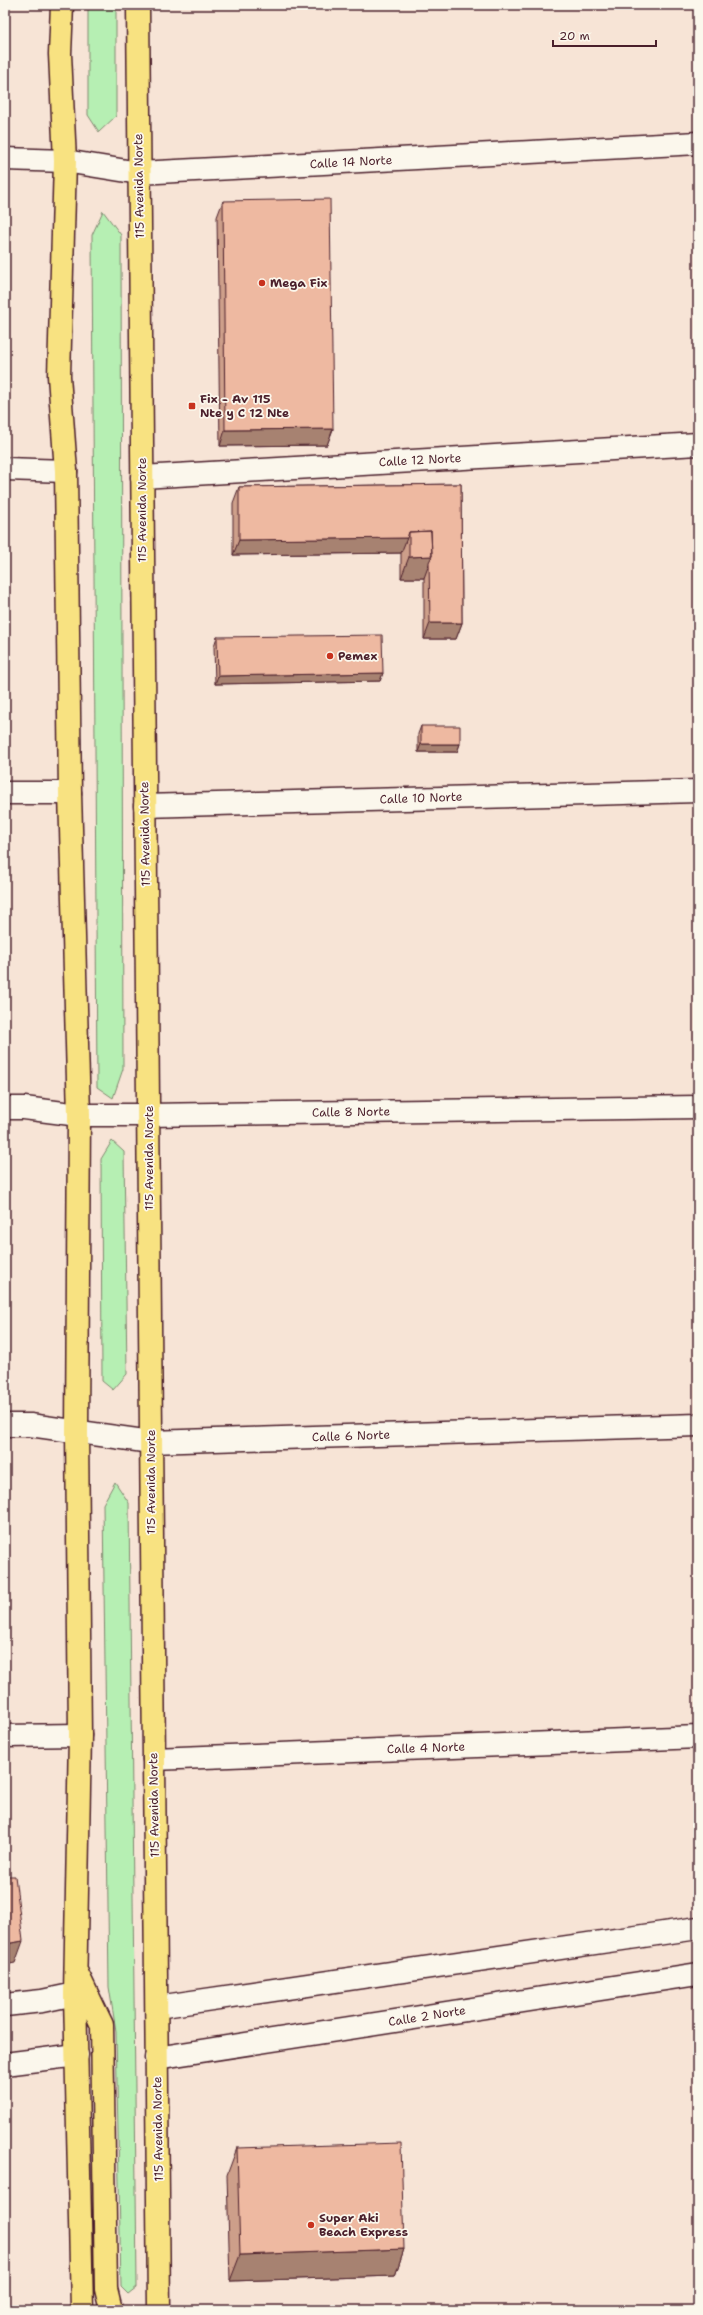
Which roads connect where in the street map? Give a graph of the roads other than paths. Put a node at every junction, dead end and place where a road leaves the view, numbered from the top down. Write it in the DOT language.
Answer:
graph roads {
  1 [pos="62,5"];
  2 [pos="138,5"];
  3 [pos="698,143"];
  4 [pos="5,159"];
  5 [pos="65,161"];
  6 [pos="139,173"];
  7 [pos="698,444"];
  8 [pos="5,469"];
  9 [pos="66,471"];
  10 [pos="142,477"];
  11 [pos="698,791"];
  12 [pos="5,793"];
  13 [pos="70,793"];
  14 [pos="145,806"];
  15 [pos="698,1107"];
  16 [pos="5,1108"];
  17 [pos="79,1115"];
  18 [pos="149,1115"];
  19 [pos="5,1425"];
  20 [pos="698,1425"];
  21 [pos="77,1432"];
  22 [pos="151,1442"];
  23 [pos="80,1735"];
  24 [pos="5,1736"];
  25 [pos="698,1737"];
  26 [pos="154,1759"];
  27 [pos="698,1928"];
  28 [pos="76,1970"];
  29 [pos="698,1974"];
  30 [pos="75,1994"];
  31 [pos="5,2005"];
  32 [pos="157,2007"];
  33 [pos="77,2055"];
  34 [pos="156,2058"];
  35 [pos="5,2064"];
  36 [pos="82,2310"];
  37 [pos="112,2310"];
  38 [pos="160,2310"];
  1 -- 5 [label="main road"];
  2 -- 6 [label="main road, 115 Avenida Norte"];
  3 -- 6 [label="street, Calle 14 Norte"];
  4 -- 5 [label="street, Calle 14 Norte"];
  5 -- 6 [label="street, Calle 14 Norte"];
  5 -- 9 [label="main road"];
  6 -- 10 [label="main road, 115 Avenida Norte"];
  7 -- 10 [label="street, Calle 12 Norte"];
  8 -- 9 [label="street"];
  9 -- 13 [label="main road"];
  10 -- 14 [label="main road, 115 Avenida Norte"];
  11 -- 14 [label="street, Calle 10 Norte"];
  12 -- 13 [label="street"];
  13 -- 17 [label="main road"];
  14 -- 18 [label="main road, 115 Avenida Norte"];
  15 -- 18 [label="street, Calle 8 Norte"];
  16 -- 17 [label="street, Calle 8 Norte"];
  17 -- 18 [label="street, Calle 8 Norte"];
  17 -- 21 [label="main road"];
  18 -- 22 [label="main road, 115 Avenida Norte"];
  19 -- 21 [label="street, Calle 6 Norte"];
  20 -- 22 [label="street, Calle 6 Norte"];
  21 -- 22 [label="street, Calle 6 Norte"];
  21 -- 23 [label="main road"];
  22 -- 26 [label="main road, 115 Avenida Norte"];
  23 -- 24 [label="street"];
  23 -- 28 [label="main road"];
  25 -- 26 [label="street, Calle 4 Norte"];
  26 -- 32 [label="main road, 115 Avenida Norte"];
  27 -- 32 [label="street"];
  28 -- 30 [label="main road"];
  28 -- 37 [label="main road"];
  29 -- 34 [label="street, Calle 2 Norte"];
  30 -- 31 [label="street"];
  30 -- 33 [label="main road"];
  32 -- 34 [label="main road, 115 Avenida Norte"];
  33 -- 35 [label="street"];
  33 -- 36 [label="main road"];
  34 -- 38 [label="main road, 115 Avenida Norte"];
}
